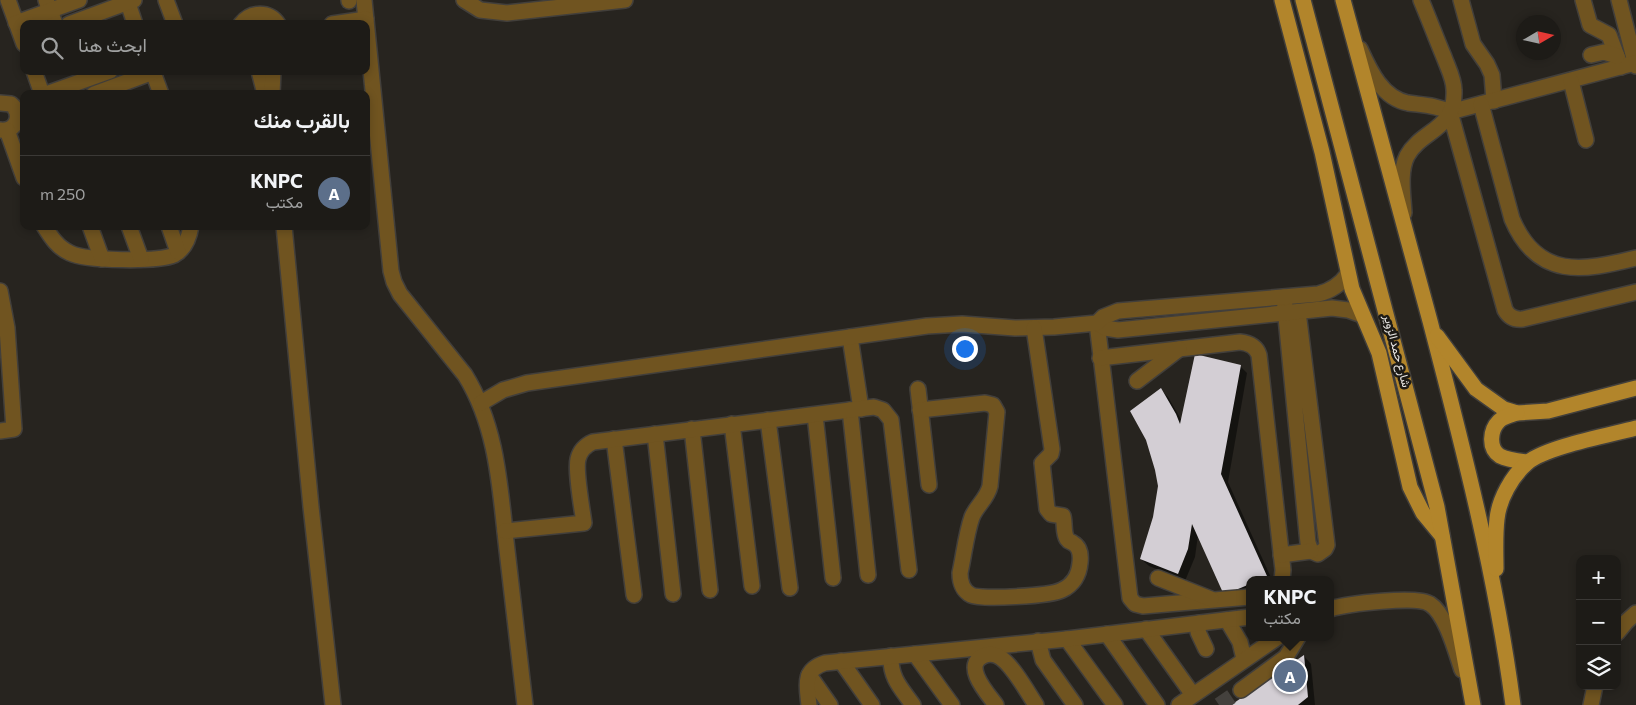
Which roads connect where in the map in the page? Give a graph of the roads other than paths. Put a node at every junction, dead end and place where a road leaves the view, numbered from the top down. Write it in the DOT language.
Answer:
graph roads {
  1 [pos="8,0"];
  2 [pos="79,0"];
  3 [pos="86,0"];
  4 [pos="166,0"];
  5 [pos="354,0"];
  6 [pos="464,0"];
  7 [pos="625,0"];
  8 [pos="1282,0"];
  9 [pos="1303,0"];
  10 [pos="1343,0"];
  11 [pos="1421,0"];
  12 [pos="1461,0"];
  13 [pos="1583,0"];
  14 [pos="1619,0"];
  15 [pos="129,1"];
  16 [pos="605,1"];
  17 [pos="51,11"];
  18 [pos="1624,19"];
  19 [pos="25,20"];
  20 [pos="93,20"];
  21 [pos="134,20"];
  22 [pos="174,20"];
  23 [pos="245,20"];
  24 [pos="274,20"];
  25 [pos="366,20"];
  26 [pos="20,22"];
  27 [pos="16,23"];
  28 [pos="1599,29"];
  29 [pos="1351,30"];
  30 [pos="20,34"];
  31 [pos="1590,50"];
  32 [pos="1625,60"];
  33 [pos="370,64"];
  34 [pos="35,75"];
  35 [pos="148,75"];
  36 [pos="155,75"];
  37 [pos="260,75"];
  38 [pos="273,75"];
  39 [pos="74,77"];
  40 [pos="1570,81"];
  41 [pos="120,89"];
  42 [pos="41,90"];
  43 [pos="53,90"];
  44 [pos="160,90"];
  45 [pos="264,90"];
  46 [pos="272,90"];
  47 [pos="12,103"];
  48 [pos="1488,103"];
  49 [pos="1450,112"];
  50 [pos="12,125"];
  51 [pos="1586,140"];
  52 [pos="20,160"];
  53 [pos="1405,229"];
  54 [pos="47,230"];
  55 [pos="91,230"];
  56 [pos="131,230"];
  57 [pos="170,230"];
  58 [pos="190,230"];
  59 [pos="284,230"];
  60 [pos="178,252"];
  61 [pos="1636,258"];
  62 [pos="102,259"];
  63 [pos="141,259"];
  64 [pos="1348,274"];
  65 [pos="0,290"];
  66 [pos="1636,292"];
  67 [pos="1284,297"];
  68 [pos="1292,313"];
  69 [pos="1362,315"];
  70 [pos="1097,323"];
  71 [pos="1431,327"];
  72 [pos="1034,328"];
  73 [pos="3,329"];
  74 [pos="850,337"];
  75 [pos="1179,349"];
  76 [pos="1100,358"];
  77 [pos="1137,381"];
  78 [pos="1636,388"];
  79 [pos="918,390"];
  80 [pos="481,403"];
  81 [pos="855,410"];
  82 [pos="920,410"];
  83 [pos="1517,413"];
  84 [pos="814,415"];
  85 [pos="768,420"];
  86 [pos="732,424"];
  87 [pos="1636,428"];
  88 [pos="692,429"];
  89 [pos="0,431"];
  90 [pos="655,434"];
  91 [pos="614,438"];
  92 [pos="1527,462"];
  93 [pos="929,485"];
  94 [pos="505,532"];
  95 [pos="1443,536"];
  96 [pos="1281,555"];
  97 [pos="909,570"];
  98 [pos="868,575"];
  99 [pos="1282,576"];
  100 [pos="833,578"];
  101 [pos="1158,578"];
  102 [pos="752,586"];
  103 [pos="790,588"];
  104 [pos="710,590"];
  105 [pos="673,594"];
  106 [pos="634,595"];
  107 [pos="1246,596"];
  108 [pos="1494,598"];
  109 [pos="1212,600"];
  110 [pos="1334,608"];
  111 [pos="1636,613"];
  112 [pos="1246,618"];
  113 [pos="1226,620"];
  114 [pos="1199,623"];
  115 [pos="1621,628"];
  116 [pos="1146,630"];
  117 [pos="1107,634"];
  118 [pos="1067,639"];
  119 [pos="1272,641"];
  120 [pos="1296,641"];
  121 [pos="1038,642"];
  122 [pos="1206,649"];
  123 [pos="915,654"];
  124 [pos="891,656"];
  125 [pos="1244,659"];
  126 [pos="840,661"];
  127 [pos="808,675"];
  128 [pos="1241,690"];
  129 [pos="1594,690"];
  130 [pos="1193,695"];
  131 [pos="333,705"];
  132 [pos="525,705"];
  133 [pos="809,705"];
  134 [pos="830,705"];
  135 [pos="872,705"];
  136 [pos="912,705"];
  137 [pos="952,705"];
  138 [pos="996,705"];
  139 [pos="1036,705"];
  140 [pos="1075,705"];
  141 [pos="1115,705"];
  142 [pos="1157,705"];
  143 [pos="1179,705"];
  144 [pos="1473,705"];
  145 [pos="1513,705"];
  146 [pos="1591,705"];
  1 -- 27 [label="street"];
  2 -- 17 [label="street"];
  3 -- 20 [label="street"];
  4 -- 22 [label="street"];
  5 -- 25 [label="street"];
  6 -- 16 [label="street"];
  7 -- 16 [label="street"];
  8 -- 64 [label="main road"];
  9 -- 95 [label="main road, شارع حمد الزوير"];
  10 -- 29 [label="main road"];
  11 -- 49 [label="street"];
  12 -- 48 [label="street"];
  13 -- 28 [label="street"];
  14 -- 18 [label="street"];
  15 -- 20 [label="street"];
  15 -- 21 [label="street"];
  17 -- 19 [label="street"];
  18 -- 28 [label="street"];
  18 -- 32 [label="street"];
  23 -- 24 [label="street"];
  26 -- 27 [label="street"];
  27 -- 30 [label="street"];
  28 -- 32 [label="street"];
  29 -- 49 [label="street"];
  29 -- 53 [label="main road"];
  31 -- 32 [label="street"];
  32 -- 40 [label="street"];
  33 -- 80 [label="street"];
  34 -- 42 [label="street"];
  35 -- 41 [label="street"];
  36 -- 44 [label="street"];
  37 -- 45 [label="street"];
  38 -- 46 [label="street"];
  39 -- 43 [label="street"];
  40 -- 48 [label="street"];
  40 -- 51 [label="street"];
  47 -- 50 [label="street"];
  48 -- 49 [label="street"];
  48 -- 61 [label="street"];
  49 -- 53 [label="street"];
  49 -- 66 [label="street"];
  50 -- 52 [label="street"];
  53 -- 71 [label="main road"];
  54 -- 62 [label="street"];
  55 -- 62 [label="street"];
  56 -- 63 [label="street"];
  57 -- 60 [label="street"];
  58 -- 60 [label="street"];
  59 -- 131 [label="street"];
  60 -- 63 [label="street"];
  62 -- 63 [label="street"];
  64 -- 67 [label="street"];
  64 -- 69 [label="main road"];
  65 -- 73 [label="street"];
  67 -- 68 [label="street"];
  67 -- 70 [label="street"];
  68 -- 69 [label="street"];
  68 -- 70 [label="street"];
  68 -- 96 [label="street"];
  69 -- 95 [label="main road"];
  70 -- 72 [label="street"];
  70 -- 76 [label="street"];
  71 -- 83 [label="main road"];
  71 -- 108 [label="main road"];
  72 -- 74 [label="street"];
  72 -- 82 [label="street"];
  73 -- 89 [label="street"];
  74 -- 80 [label="street"];
  74 -- 81 [label="street"];
  75 -- 76 [label="street"];
  75 -- 77 [label="street"];
  75 -- 96 [label="street"];
  76 -- 109 [label="street"];
  78 -- 83 [label="main road"];
  79 -- 82 [label="street"];
  80 -- 94 [label="street"];
  81 -- 84 [label="street"];
  81 -- 97 [label="street"];
  81 -- 98 [label="street"];
  82 -- 93 [label="street"];
  83 -- 92 [label="main road"];
  84 -- 85 [label="street"];
  84 -- 100 [label="street"];
  85 -- 86 [label="street"];
  85 -- 103 [label="street"];
  86 -- 88 [label="street"];
  86 -- 102 [label="street"];
  87 -- 92 [label="main road"];
  88 -- 90 [label="street"];
  88 -- 104 [label="street"];
  90 -- 91 [label="street"];
  90 -- 105 [label="street"];
  91 -- 94 [label="street"];
  91 -- 106 [label="street"];
  92 -- 108 [label="main road"];
  94 -- 132 [label="street"];
  95 -- 144 [label="main road, شارع حمد الزوير"];
  96 -- 99 [label="street"];
  101 -- 109 [label="street"];
  107 -- 109 [label="street"];
  108 -- 145 [label="main road"];
  110 -- 144 [label="street"];
  111 -- 115 [label="street"];
  112 -- 113 [label="street"];
  113 -- 114 [label="street"];
  113 -- 125 [label="street"];
  114 -- 116 [label="street"];
  114 -- 122 [label="street"];
  116 -- 117 [label="street"];
  116 -- 130 [label="street"];
  117 -- 118 [label="street"];
  117 -- 142 [label="street"];
  118 -- 121 [label="street"];
  118 -- 141 [label="street"];
  119 -- 125 [label="street"];
  120 -- 128 [label="street"];
  121 -- 123 [label="street"];
  121 -- 140 [label="street"];
  123 -- 124 [label="street"];
  123 -- 137 [label="street"];
  124 -- 126 [label="street"];
  124 -- 136 [label="street"];
  125 -- 130 [label="street"];
  126 -- 127 [label="street"];
  126 -- 135 [label="street"];
  127 -- 133 [label="street"];
  127 -- 134 [label="street"];
  129 -- 146 [label="street"];
  130 -- 143 [label="street"];
  138 -- 139 [label="street"];
}
